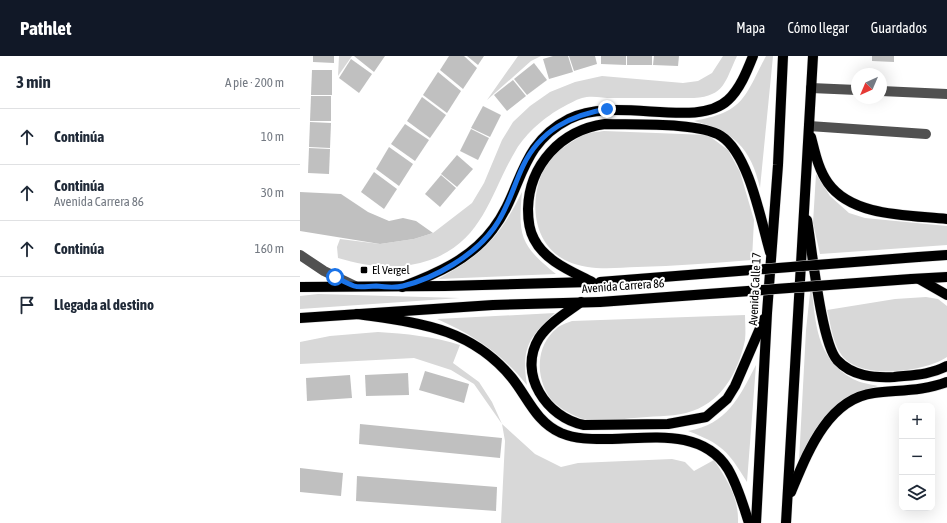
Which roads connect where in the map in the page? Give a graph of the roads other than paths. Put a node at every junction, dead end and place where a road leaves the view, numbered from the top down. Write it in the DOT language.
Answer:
graph roads {
  1 [pos="753,56"];
  2 [pos="783,56"];
  3 [pos="813,56"];
  4 [pos="811,88"];
  5 [pos="851,90"];
  6 [pos="887,91"];
  7 [pos="947,94"];
  8 [pos="809,127"];
  9 [pos="926,134"];
  10 [pos="804,200"];
  11 [pos="947,219"];
  12 [pos="770,252"];
  13 [pos="300,254"];
  14 [pos="947,255"];
  15 [pos="947,277"];
  16 [pos="915,279"];
  17 [pos="596,282"];
  18 [pos="355,286"];
  19 [pos="402,286"];
  20 [pos="300,287"];
  21 [pos="947,295"];
  22 [pos="581,302"];
  23 [pos="767,313"];
  24 [pos="357,314"];
  25 [pos="300,318"];
  26 [pos="947,366"];
  27 [pos="947,382"];
  28 [pos="788,497"];
  29 [pos="749,523"];
  30 [pos="756,523"];
  31 [pos="786,523"];
  1 -- 19 [label="main road"];
  2 -- 12 [label="main road, Avenida Calle 17"];
  3 -- 4 [label="main road"];
  4 -- 5 [label="lane"];
  4 -- 8 [label="main road"];
  6 -- 7 [label="lane"];
  8 -- 9 [label="lane"];
  8 -- 10 [label="main road"];
  8 -- 11 [label="main road"];
  10 -- 26 [label="main road"];
  10 -- 28 [label="main road"];
  12 -- 17 [label="main road"];
  12 -- 23 [label="main road, Avenida Calle 17"];
  13 -- 18 [label="lane"];
  14 -- 17 [label="main road, Avenida Carrera 86, bridge"];
  15 -- 16 [label="main road, Avenida Carrera 86"];
  16 -- 21 [label="main road"];
  16 -- 22 [label="main road, Avenida Carrera 86, bridge"];
  17 -- 19 [label="main road, Avenida Carrera 86"];
  18 -- 19 [label="main road, Avenida Carrera 86"];
  18 -- 20 [label="main road, Avenida Carrera 86"];
  22 -- 23 [label="main road"];
  22 -- 24 [label="main road, Avenida Carrera 86"];
  23 -- 30 [label="main road, Avenida Calle 17"];
  24 -- 25 [label="main road, Avenida Carrera 86"];
  24 -- 29 [label="main road"];
  27 -- 28 [label="main road"];
  28 -- 31 [label="main road"];
}
